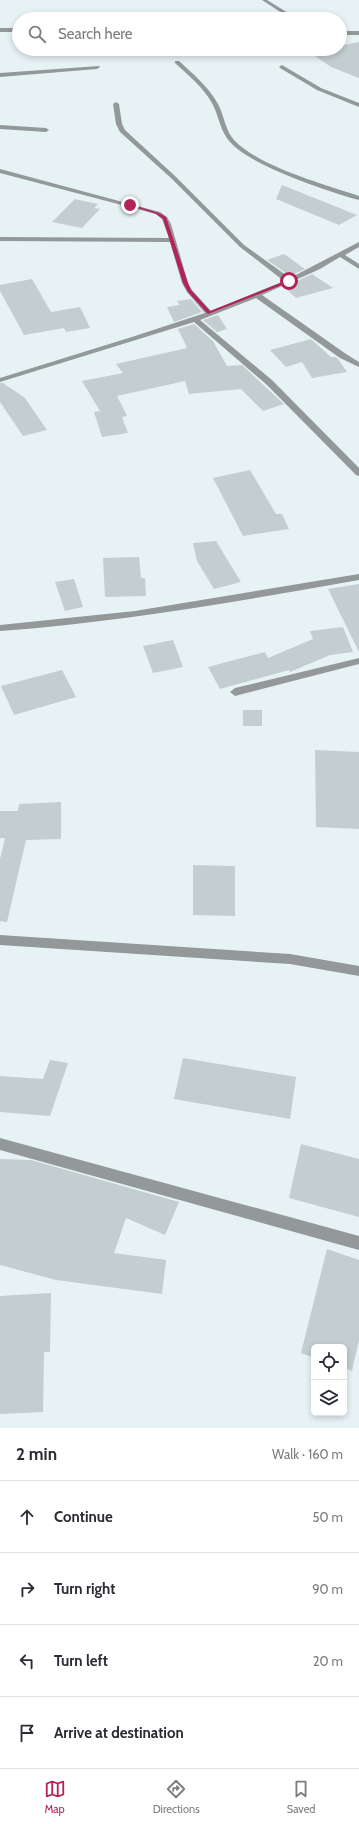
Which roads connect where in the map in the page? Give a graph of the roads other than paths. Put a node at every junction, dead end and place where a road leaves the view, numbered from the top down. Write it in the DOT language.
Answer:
graph roads {
  1 [pos="264,0"];
  2 [pos="284,12"];
  3 [pos="0,30"];
  4 [pos="12,30"];
  5 [pos="347,33"];
  6 [pos="359,33"];
  7 [pos="176,62"];
  8 [pos="97,67"];
  9 [pos="282,67"];
  10 [pos="0,75"];
  11 [pos="116,104"];
  12 [pos="359,105"];
  13 [pos="0,127"];
  14 [pos="46,130"];
  15 [pos="0,171"];
  16 [pos="359,198"];
  17 [pos="0,239"];
  18 [pos="172,240"];
  19 [pos="359,244"];
  20 [pos="341,255"];
  21 [pos="359,267"];
  22 [pos="289,281"];
  23 [pos="257,295"];
  24 [pos="209,313"];
  25 [pos="195,319"];
  26 [pos="359,365"];
  27 [pos="0,380"];
  28 [pos="359,474"];
  29 [pos="359,577"];
  30 [pos="0,628"];
  31 [pos="359,661"];
  32 [pos="235,692"];
  33 [pos="0,940"];
  34 [pos="359,971"];
  35 [pos="0,1144"];
  36 [pos="359,1243"];
  1 -- 2 [label="street"];
  3 -- 4 [label="street"];
  5 -- 6 [label="street"];
  7 -- 16 [label="street"];
  8 -- 10 [label="street"];
  9 -- 12 [label="street"];
  11 -- 22 [label="street"];
  13 -- 14 [label="street"];
  15 -- 18 [label="street"];
  17 -- 18 [label="street"];
  18 -- 24 [label="street"];
  19 -- 20 [label="street"];
  20 -- 21 [label="street"];
  20 -- 22 [label="street"];
  22 -- 23 [label="street"];
  23 -- 24 [label="street"];
  23 -- 26 [label="street"];
  24 -- 25 [label="street"];
  25 -- 27 [label="street"];
  25 -- 28 [label="street"];
  29 -- 30 [label="street"];
  31 -- 32 [label="street"];
  33 -- 34 [label="street"];
  35 -- 36 [label="street"];
}
